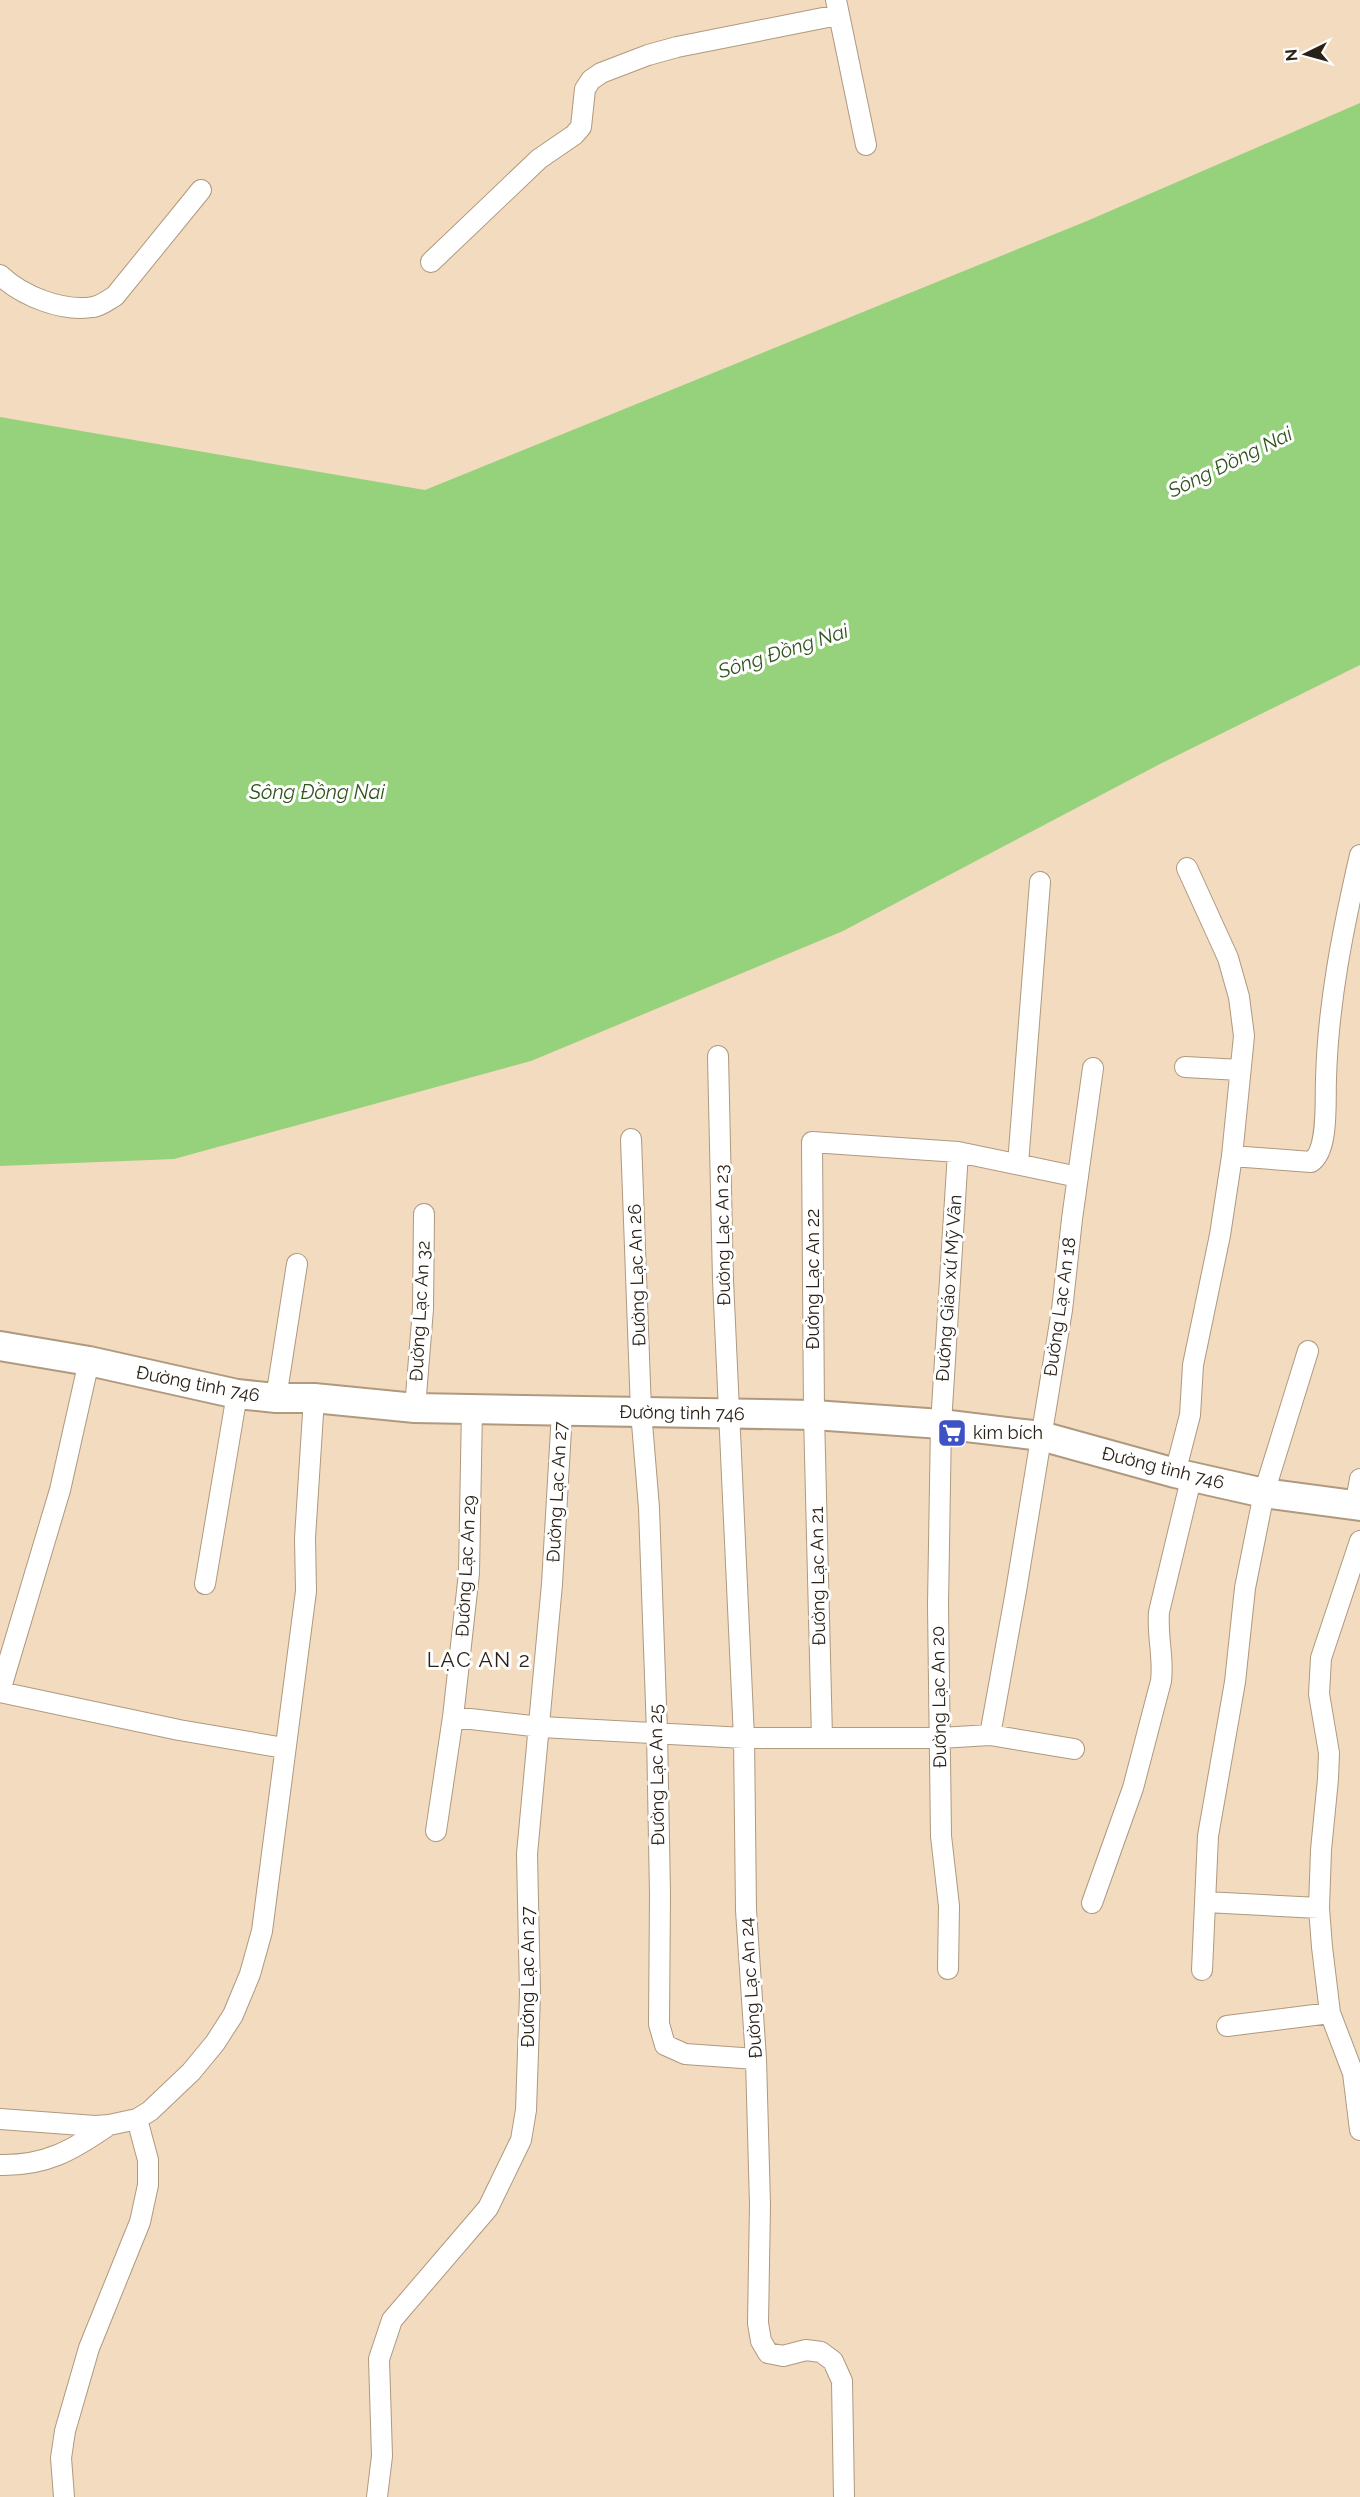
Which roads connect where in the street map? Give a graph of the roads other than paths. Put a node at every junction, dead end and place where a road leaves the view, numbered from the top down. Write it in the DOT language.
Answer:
graph roads {
  1 [pos="837,7"];
  2 [pos="866,145"];
  3 [pos="201,190"];
  4 [pos="431,262"];
  5 [pos="0,275"];
  6 [pos="1360,855"];
  7 [pos="1187,868"];
  8 [pos="1040,882"];
  9 [pos="1353,919"];
  10 [pos="718,1056"];
  11 [pos="1185,1067"];
  12 [pos="1093,1068"];
  13 [pos="1240,1071"];
  14 [pos="632,1139"];
  15 [pos="958,1152"];
  16 [pos="1232,1156"];
  17 [pos="1018,1164"];
  18 [pos="1078,1177"];
  19 [pos="424,1214"];
  20 [pos="297,1264"];
  21 [pos="0,1346"];
  22 [pos="1308,1351"];
  23 [pos="89,1361"];
  24 [pos="237,1394"];
  25 [pos="276,1398"];
  26 [pos="314,1398"];
  27 [pos="415,1408"];
  28 [pos="472,1408"];
  29 [pos="641,1411"];
  30 [pos="562,1412"];
  31 [pos="728,1415"];
  32 [pos="814,1415"];
  33 [pos="941,1424"];
  34 [pos="1041,1436"];
  35 [pos="1184,1474"];
  36 [pos="1264,1493"];
  37 [pos="1358,1497"];
  38 [pos="1360,1541"];
  39 [pos="205,1584"];
  40 [pos="0,1692"];
  41 [pos="453,1717"];
  42 [pos="541,1727"];
  43 [pos="657,1732"];
  44 [pos="990,1735"];
  45 [pos="744,1738"];
  46 [pos="822,1738"];
  47 [pos="940,1738"];
  48 [pos="284,1748"];
  49 [pos="1074,1749"];
  50 [pos="436,1831"];
  51 [pos="1206,1902"];
  52 [pos="1092,1903"];
  53 [pos="1319,1908"];
  54 [pos="948,1969"];
  55 [pos="1202,1970"];
  56 [pos="1330,2013"];
  57 [pos="1227,2026"];
  58 [pos="756,2059"];
  59 [pos="0,2119"];
  60 [pos="137,2119"];
  61 [pos="109,2125"];
  62 [pos="1360,2130"];
  63 [pos="0,2165"];
  64 [pos="64,2497"];
  65 [pos="377,2497"];
  66 [pos="844,2497"];
  1 -- 2 [label="street"];
  1 -- 4 [label="street"];
  3 -- 5 [label="street"];
  6 -- 9 [label="street"];
  7 -- 13 [label="street"];
  8 -- 17 [label="street"];
  9 -- 16 [label="street"];
  10 -- 31 [label="street, Đường Lạc An 23"];
  11 -- 13 [label="street"];
  12 -- 18 [label="street, Đường Lạc An 18"];
  13 -- 16 [label="street"];
  14 -- 29 [label="street, Đường Lạc An 26"];
  15 -- 17 [label="street"];
  15 -- 32 [label="street, Đường Lạc An 22"];
  15 -- 33 [label="street, Đường Giáo xứ Mỹ Vân"];
  16 -- 35 [label="street"];
  17 -- 18 [label="street"];
  18 -- 34 [label="street, Đường Lạc An 18"];
  19 -- 27 [label="street, Đường Lạc An 32"];
  20 -- 25 [label="street"];
  21 -- 23 [label="main road, Đường tỉnh 746"];
  22 -- 36 [label="street"];
  23 -- 24 [label="main road, Đường tỉnh 746"];
  23 -- 40 [label="street"];
  24 -- 25 [label="main road, Đường tỉnh 746"];
  24 -- 39 [label="street"];
  25 -- 26 [label="main road, Đường tỉnh 746"];
  26 -- 27 [label="main road, Đường tỉnh 746"];
  26 -- 48 [label="street"];
  27 -- 28 [label="main road, Đường tỉnh 746"];
  28 -- 30 [label="main road, Đường tỉnh 746"];
  28 -- 41 [label="street, Đường Lạc An 29"];
  29 -- 30 [label="main road, Đường tỉnh 746"];
  29 -- 31 [label="main road, Đường tỉnh 746"];
  29 -- 43 [label="street, Đường Lạc An 25"];
  30 -- 42 [label="street, Đường Lạc An 27"];
  31 -- 32 [label="main road, Đường tỉnh 746"];
  31 -- 45 [label="street, Đường Lạc An 24"];
  32 -- 33 [label="main road, Đường tỉnh 746"];
  32 -- 46 [label="street, Đường Lạc An 21"];
  33 -- 34 [label="main road, Đường tỉnh 746"];
  33 -- 47 [label="street, Đường Lạc An 20"];
  34 -- 35 [label="main road, Đường tỉnh 746"];
  34 -- 44 [label="street, Đường Lạc An 18"];
  35 -- 36 [label="main road, Đường tỉnh 746"];
  35 -- 52 [label="street"];
  36 -- 37 [label="main road, Đường tỉnh 746"];
  36 -- 51 [label="street"];
  38 -- 53 [label="street"];
  40 -- 48 [label="street"];
  41 -- 42 [label="street"];
  41 -- 50 [label="street, Đường Lạc An 29"];
  42 -- 43 [label="street"];
  42 -- 65 [label="street, Đường Lạc An 27"];
  43 -- 45 [label="street"];
  43 -- 58 [label="street, Đường Lạc An 25"];
  44 -- 47 [label="street"];
  44 -- 49 [label="street"];
  45 -- 46 [label="street"];
  45 -- 58 [label="street, Đường Lạc An 24"];
  46 -- 47 [label="street"];
  47 -- 54 [label="street, Đường Lạc An 20"];
  48 -- 60 [label="street"];
  51 -- 53 [label="street"];
  51 -- 55 [label="street"];
  53 -- 56 [label="street"];
  56 -- 57 [label="street"];
  56 -- 62 [label="street"];
  58 -- 66 [label="street, Đường Lạc An 24"];
  59 -- 61 [label="street"];
  60 -- 61 [label="street"];
  60 -- 64 [label="street"];
  61 -- 63 [label="street"];
}
